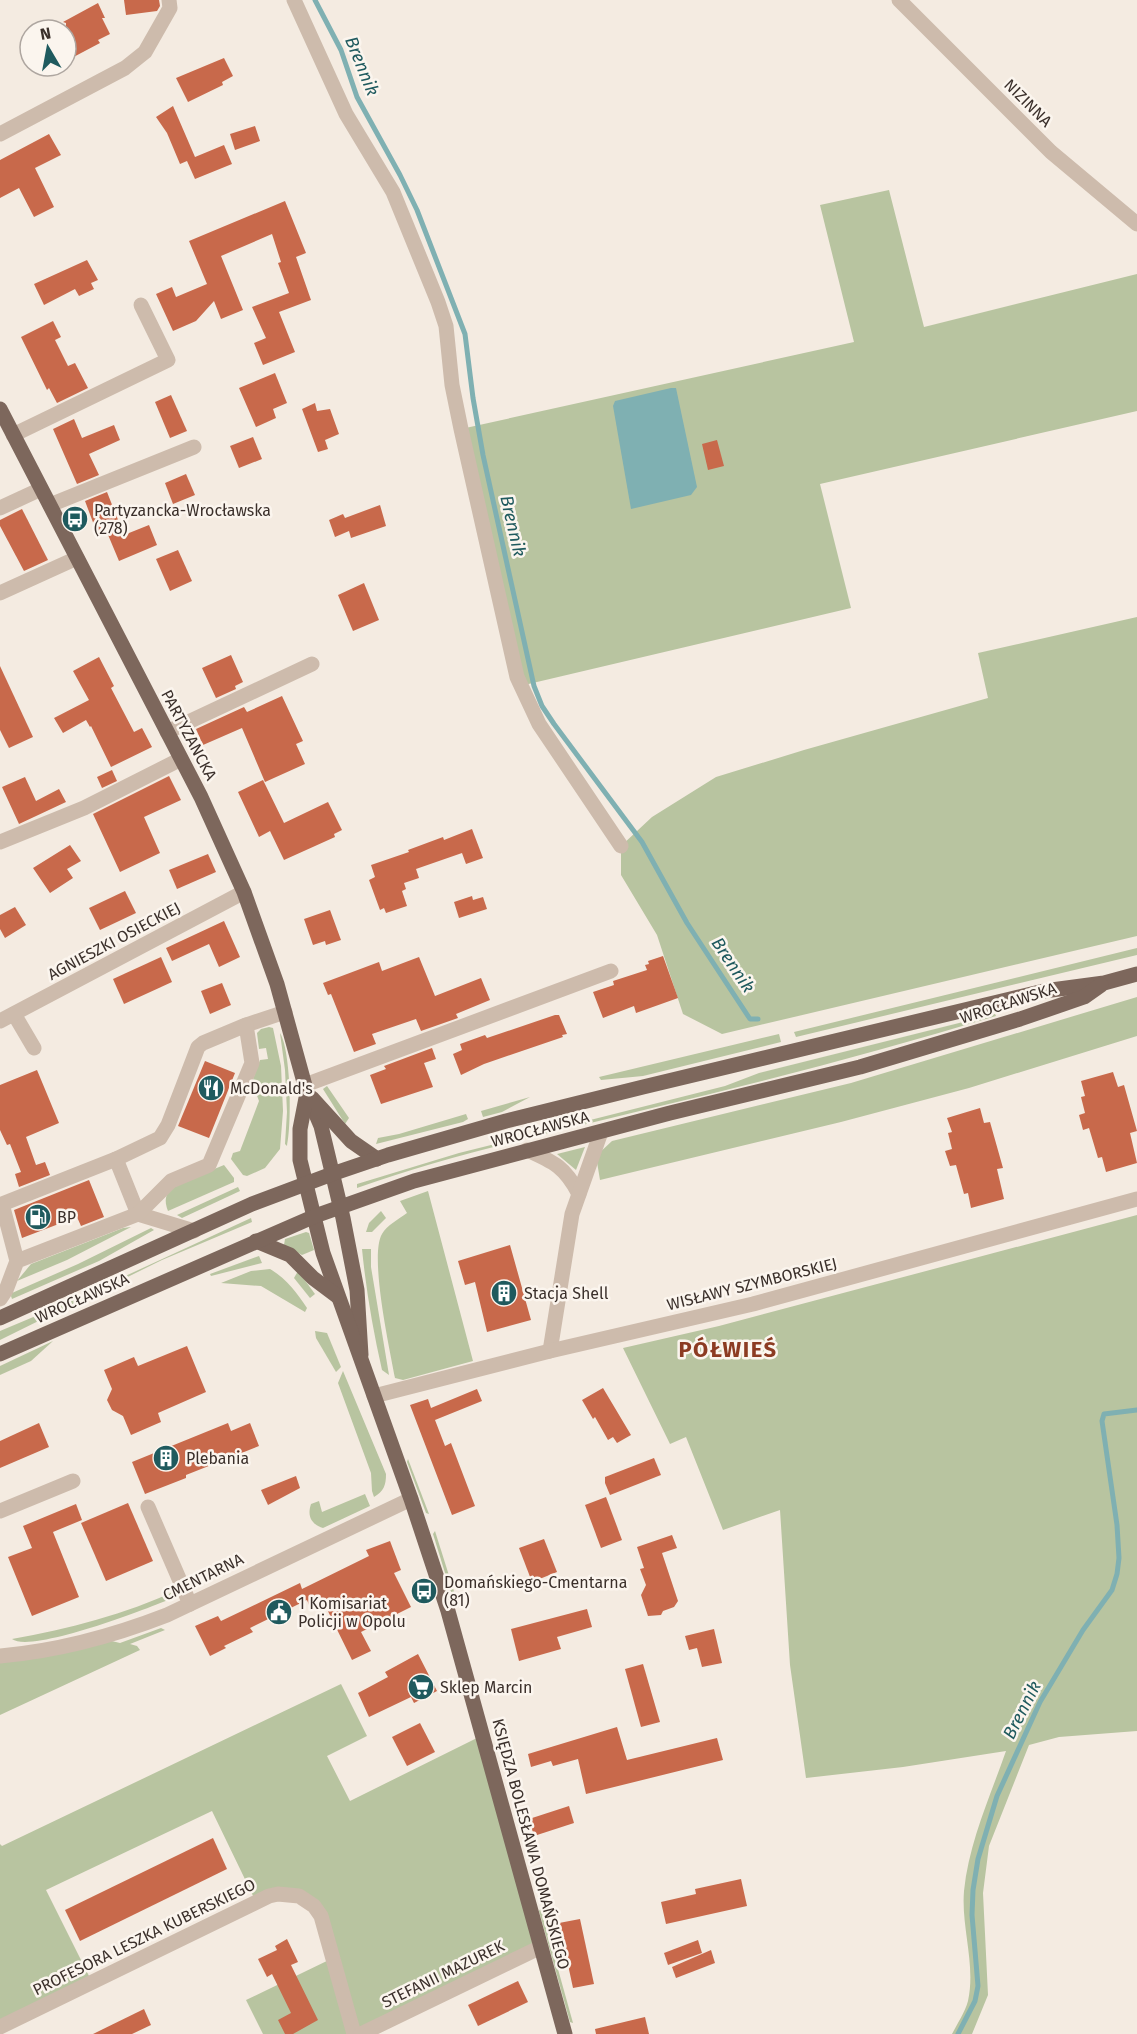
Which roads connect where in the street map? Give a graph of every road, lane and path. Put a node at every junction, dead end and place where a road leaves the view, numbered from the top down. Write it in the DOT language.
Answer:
graph roads {
  1 [pos="169,0"];
  2 [pos="294,0"];
  3 [pos="899,0"];
  4 [pos="0,134"];
  5 [pos="1137,225"];
  6 [pos="141,305"];
  7 [pos="0,409"];
  8 [pos="13,435"];
  9 [pos="194,447"];
  10 [pos="41,489"];
  11 [pos="50,505"];
  12 [pos="0,508"];
  13 [pos="77,558"];
  14 [pos="0,593"];
  15 [pos="312,664"];
  16 [pos="167,732"];
  17 [pos="181,759"];
  18 [pos="0,842"];
  19 [pos="621,846"];
  20 [pos="244,892"];
  21 [pos="611,971"];
  22 [pos="1137,974"];
  23 [pos="1104,983"];
  24 [pos="285,1012"];
  25 [pos="7,1018"];
  26 [pos="246,1025"];
  27 [pos="34,1048"];
  28 [pos="306,1089"];
  29 [pos="601,1132"];
  30 [pos="527,1150"];
  31 [pos="116,1159"];
  32 [pos="377,1159"];
  33 [pos="332,1173"];
  34 [pos="307,1183"];
  35 [pos="579,1194"];
  36 [pos="1137,1198"];
  37 [pos="341,1206"];
  38 [pos="138,1214"];
  39 [pos="315,1216"];
  40 [pos="194,1231"];
  41 [pos="256,1241"];
  42 [pos="17,1261"];
  43 [pos="0,1269"];
  44 [pos="8,1285"];
  45 [pos="337,1296"];
  46 [pos="0,1299"];
  47 [pos="0,1318"];
  48 [pos="550,1351"];
  49 [pos="0,1354"];
  50 [pos="361,1355"];
  51 [pos="374,1396"];
  52 [pos="73,1481"];
  53 [pos="411,1499"];
  54 [pos="148,1507"];
  55 [pos="0,1511"];
  56 [pos="190,1604"];
  57 [pos="0,1656"];
  58 [pos="541,1947"];
  59 [pos="0,2027"];
  60 [pos="354,2034"];
  61 [pos="361,2034"];
  62 [pos="565,2034"];
  1 -- 4 [label="street"];
  2 -- 19 [label="street"];
  3 -- 5 [label="street, NIZINNA"];
  6 -- 8 [label="street"];
  7 -- 8 [label="main road, PARTYZANCKA"];
  8 -- 10 [label="main road, PARTYZANCKA"];
  9 -- 11 [label="street"];
  10 -- 11 [label="main road, PARTYZANCKA"];
  10 -- 12 [label="street"];
  11 -- 13 [label="main road, PARTYZANCKA"];
  13 -- 14 [label="street"];
  13 -- 16 [label="main road, PARTYZANCKA"];
  15 -- 16 [label="street"];
  16 -- 17 [label="main road, PARTYZANCKA"];
  17 -- 18 [label="street"];
  17 -- 20 [label="main road, PARTYZANCKA"];
  20 -- 24 [label="main road, PARTYZANCKA"];
  20 -- 25 [label="street, AGNIESZKI OSIECKIEJ"];
  21 -- 28 [label="street"];
  22 -- 23 [label="main road, WROCŁAWSKA"];
  23 -- 29 [label="main road, WROCŁAWSKA"];
  23 -- 32 [label="main road, WROCŁAWSKA"];
  24 -- 26 [label="street"];
  24 -- 28 [label="main road, PARTYZANCKA"];
  25 -- 27 [label="street"];
  26 -- 31 [label="street"];
  26 -- 38 [label="street"];
  28 -- 32 [label="main road"];
  28 -- 33 [label="main road, PARTYZANCKA"];
  28 -- 34 [label="main road, PARTYZANCKA"];
  29 -- 30 [label="main road, WROCŁAWSKA"];
  29 -- 35 [label="street"];
  30 -- 35 [label="street"];
  30 -- 37 [label="main road, WROCŁAWSKA"];
  31 -- 38 [label="street"];
  31 -- 42 [label="street"];
  32 -- 33 [label="main road, WROCŁAWSKA"];
  33 -- 34 [label="main road, WROCŁAWSKA"];
  33 -- 37 [label="main road, PARTYZANCKA"];
  34 -- 39 [label="main road, PARTYZANCKA"];
  34 -- 40 [label="main road, WROCŁAWSKA"];
  35 -- 48 [label="street"];
  36 -- 48 [label="street, WISŁAWY SZYMBORSKIEJ"];
  37 -- 39 [label="main road, WROCŁAWSKA"];
  37 -- 50 [label="main road, KSIĘDZA BOLESŁAWA DOMAŃSKIEGO"];
  38 -- 40 [label="street"];
  38 -- 42 [label="street"];
  39 -- 41 [label="main road, WROCŁAWSKA"];
  39 -- 45 [label="main road, KSIĘDZA BOLESŁAWA DOMAŃSKIEGO"];
  40 -- 47 [label="main road, WROCŁAWSKA"];
  41 -- 45 [label="main road"];
  41 -- 49 [label="main road, WROCŁAWSKA"];
  42 -- 44 [label="street"];
  43 -- 44 [label="street"];
  44 -- 46 [label="street"];
  45 -- 50 [label="main road, KSIĘDZA BOLESŁAWA DOMAŃSKIEGO"];
  48 -- 51 [label="street, WISŁAWY SZYMBORSKIEJ"];
  50 -- 51 [label="main road, KSIĘDZA BOLESŁAWA DOMAŃSKIEGO"];
  51 -- 53 [label="main road, KSIĘDZA BOLESŁAWA DOMAŃSKIEGO"];
  52 -- 55 [label="street"];
  53 -- 56 [label="street, CMENTARNA"];
  53 -- 58 [label="main road, KSIĘDZA BOLESŁAWA DOMAŃSKIEGO"];
  54 -- 56 [label="street"];
  56 -- 57 [label="street, CMENTARNA"];
  58 -- 61 [label="street, STEFANII MAZUREK"];
  58 -- 62 [label="main road, KSIĘDZA BOLESŁAWA DOMAŃSKIEGO"];
  59 -- 60 [label="street, PROFESORA LESZKA KUBERSKIEGO"];
}
